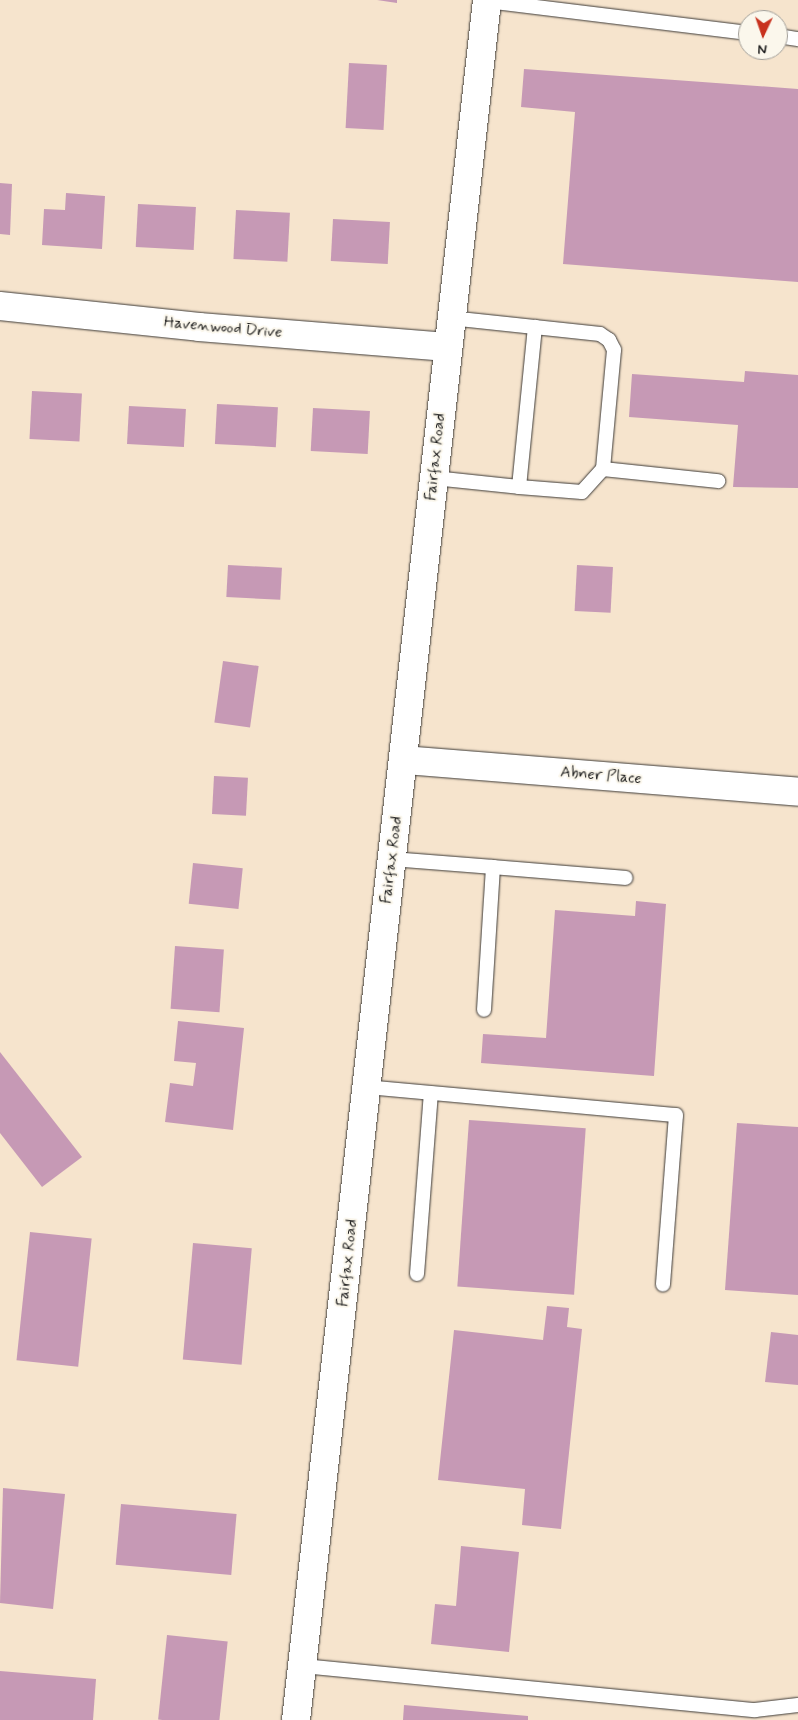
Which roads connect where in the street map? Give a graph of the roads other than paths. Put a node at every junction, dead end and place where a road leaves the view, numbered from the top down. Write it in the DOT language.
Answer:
graph roads {
  1 [pos="487,0"];
  2 [pos="738,32"];
  3 [pos="0,306"];
  4 [pos="450,318"];
  5 [pos="534,327"];
  6 [pos="447,347"];
  7 [pos="603,469"];
  8 [pos="434,478"];
  9 [pos="718,481"];
  10 [pos="519,487"];
  11 [pos="404,760"];
  12 [pos="798,792"];
  13 [pos="392,859"];
  14 [pos="493,867"];
  15 [pos="626,878"];
  16 [pos="484,1010"];
  17 [pos="366,1087"];
  18 [pos="431,1094"];
  19 [pos="417,1274"];
  20 [pos="663,1285"];
  21 [pos="303,1666"];
  22 [pos="798,1705"];
  23 [pos="296,1720"];
  1 -- 2 [label="lane"];
  1 -- 4 [label="street, Fairfax Road"];
  3 -- 6 [label="street, Havenwood Drive"];
  4 -- 5 [label="lane"];
  4 -- 6 [label="street, Fairfax Road"];
  5 -- 7 [label="lane"];
  5 -- 10 [label="lane"];
  6 -- 8 [label="street, Fairfax Road"];
  7 -- 9 [label="lane"];
  7 -- 10 [label="lane"];
  8 -- 10 [label="lane"];
  8 -- 11 [label="street, Fairfax Road"];
  11 -- 12 [label="street, Abner Place"];
  11 -- 13 [label="street, Fairfax Road"];
  13 -- 14 [label="lane"];
  13 -- 17 [label="street, Fairfax Road"];
  14 -- 15 [label="lane"];
  14 -- 16 [label="lane"];
  17 -- 18 [label="lane"];
  17 -- 21 [label="street, Fairfax Road"];
  18 -- 19 [label="lane"];
  18 -- 20 [label="lane"];
  21 -- 22 [label="lane"];
  21 -- 23 [label="street, Fairfax Road"];
}
